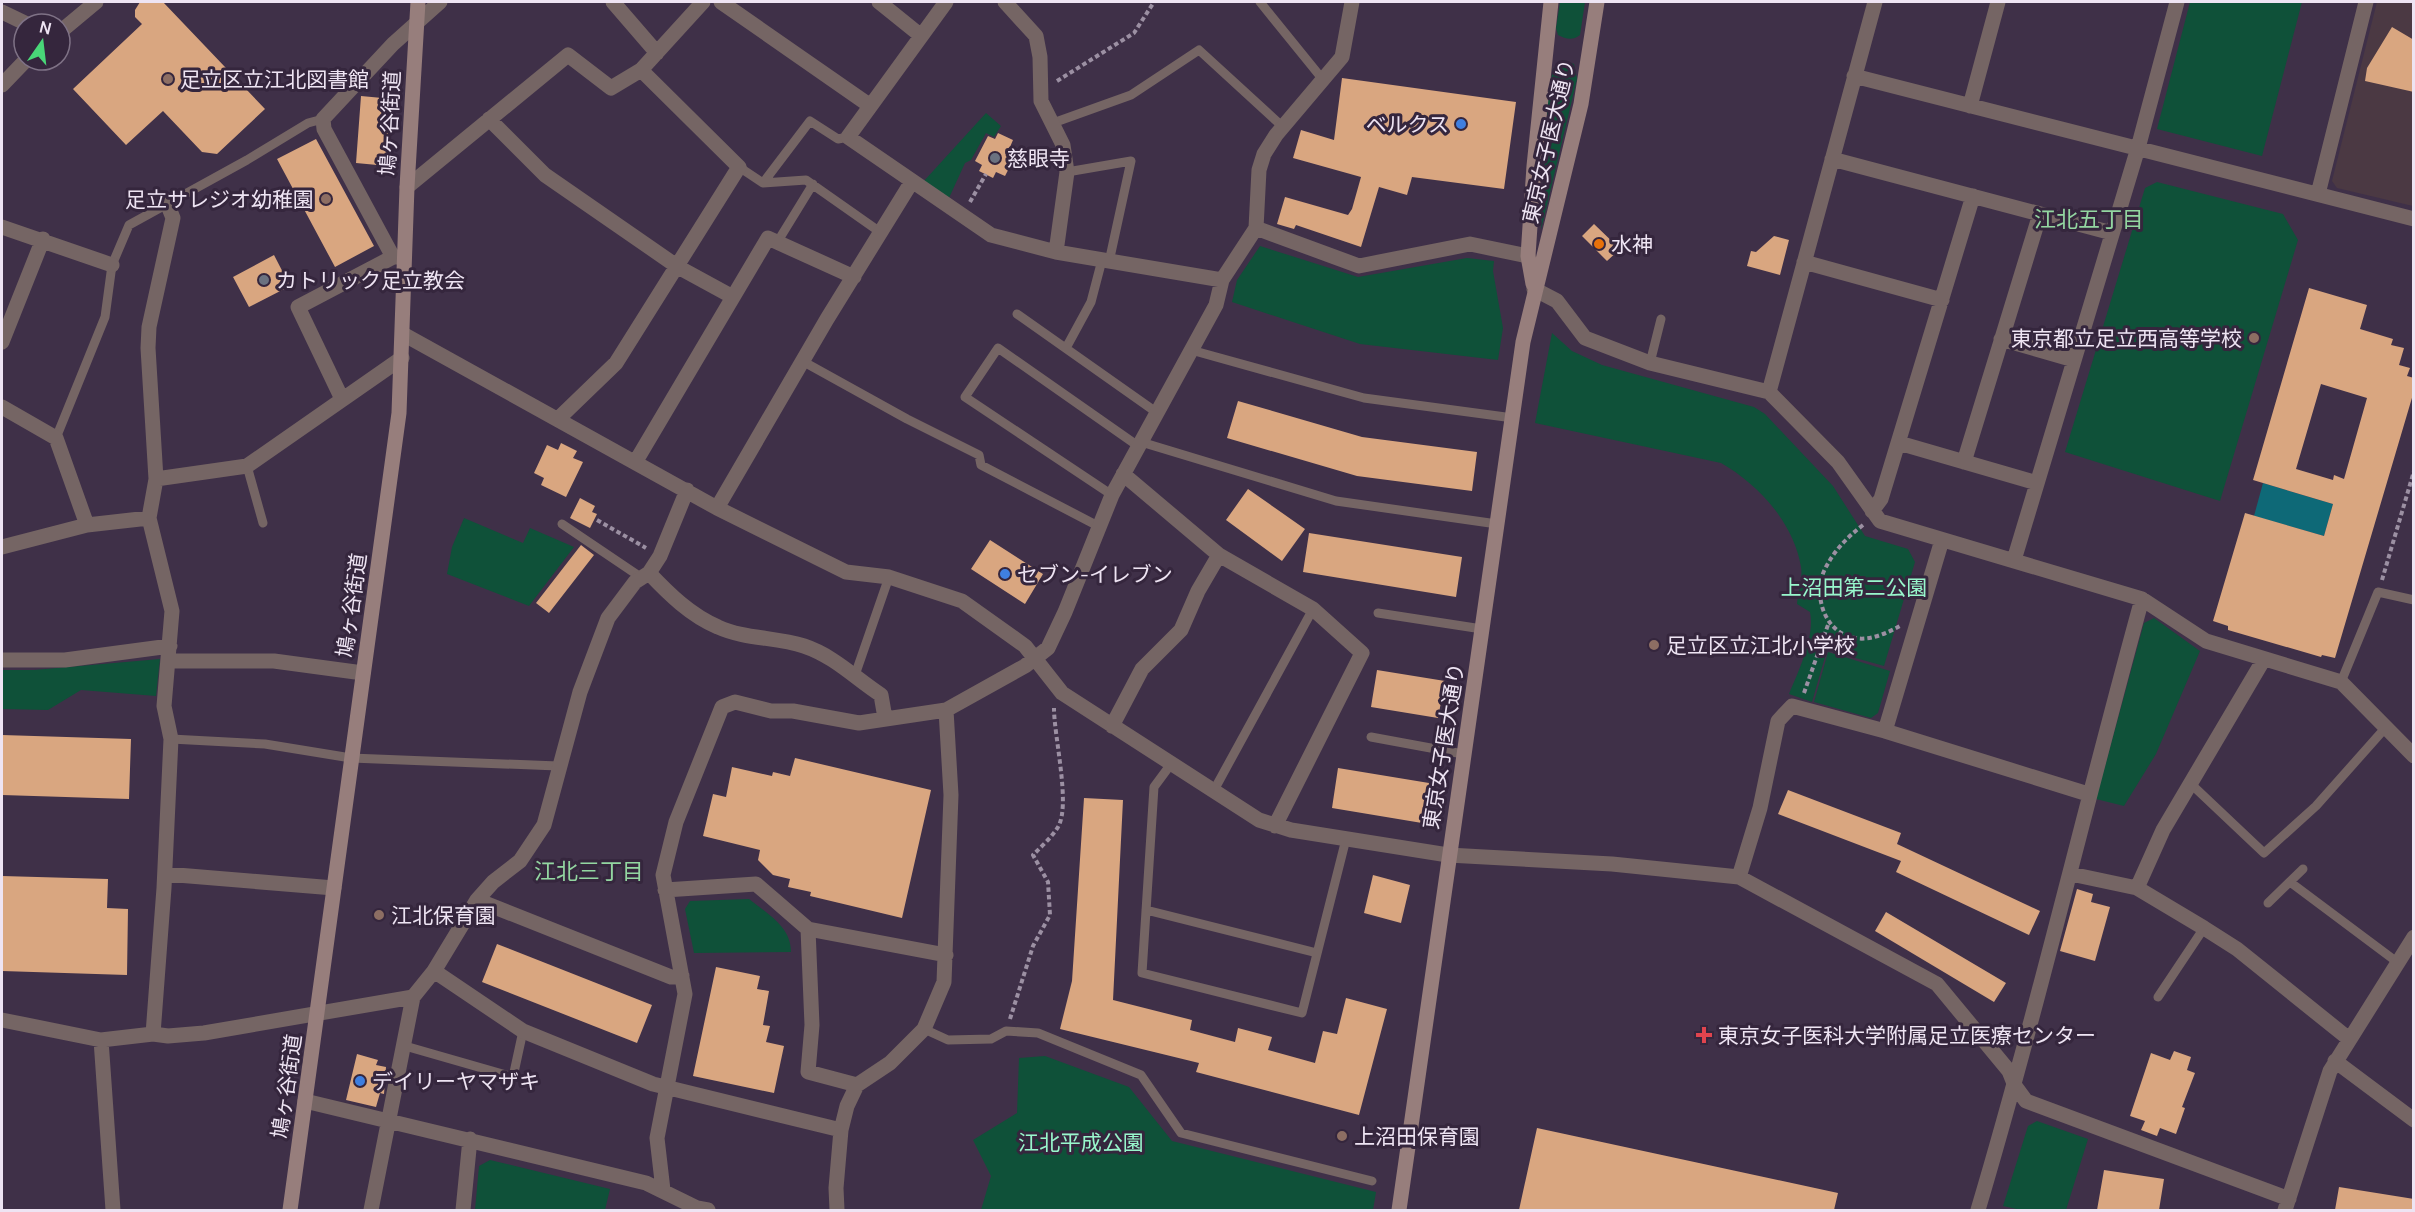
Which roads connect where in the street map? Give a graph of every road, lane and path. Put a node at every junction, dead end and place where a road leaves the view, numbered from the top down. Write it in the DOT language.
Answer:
graph roads {
  1 [pos="96,2"];
  2 [pos="418,2"];
  3 [pos="440,2"];
  4 [pos="614,2"];
  5 [pos="703,2"];
  6 [pos="721,2"];
  7 [pos="879,2"];
  8 [pos="1005,2"];
  9 [pos="1154,2"];
  10 [pos="1260,2"];
  11 [pos="1352,2"];
  12 [pos="1549,2"];
  13 [pos="1597,2"];
  14 [pos="1875,2"];
  15 [pos="1998,2"];
  16 [pos="2177,2"];
  17 [pos="2366,2"];
  18 [pos="940,4"];
  19 [pos="72,22"];
  20 [pos="416,22"];
  21 [pos="920,35"];
  22 [pos="657,52"];
  23 [pos="641,70"];
  24 [pos="14,72"];
  25 [pos="1854,76"];
  26 [pos="1324,81"];
  27 [pos="2,85"];
  28 [pos="1040,91"];
  29 [pos="869,105"];
  30 [pos="1970,106"];
  31 [pos="323,119"];
  32 [pos="489,119"];
  33 [pos="1053,123"];
  34 [pos="1283,127"];
  35 [pos="848,137"];
  36 [pos="2138,148"];
  37 [pos="1832,159"];
  38 [pos="739,167"];
  39 [pos="1067,172"];
  40 [pos="986,174"];
  41 [pos="763,183"];
  42 [pos="911,183"];
  43 [pos="813,184"];
  44 [pos="406,187"];
  45 [pos="2318,195"];
  46 [pos="1973,196"];
  47 [pos="167,203"];
  48 [pos="2040,214"];
  49 [pos="963,217"];
  50 [pos="2414,219"];
  51 [pos="2,226"];
  52 [pos="1256,228"];
  53 [pos="880,232"];
  54 [pos="2112,233"];
  55 [pos="43,239"];
  56 [pos="778,241"];
  57 [pos="1056,252"];
  58 [pos="1528,256"];
  59 [pos="399,257"];
  60 [pos="1105,261"];
  61 [pos="1804,262"];
  62 [pos="112,265"];
  63 [pos="678,267"];
  64 [pos="854,278"];
  65 [pos="1222,280"];
  66 [pos="1534,289"];
  67 [pos="733,297"];
  68 [pos="1942,300"];
  69 [pos="1017,314"];
  70 [pos="1661,319"];
  71 [pos="403,334"];
  72 [pos="2001,339"];
  73 [pos="2,342"];
  74 [pos="1066,348"];
  75 [pos="1191,350"];
  76 [pos="402,358"];
  77 [pos="2074,360"];
  78 [pos="804,362"];
  79 [pos="1650,363"];
  80 [pos="1769,392"];
  81 [pos="342,399"];
  82 [pos="2,407"];
  83 [pos="1156,412"];
  84 [pos="1513,418"];
  85 [pos="558,419"];
  86 [pos="56,438"];
  87 [pos="1899,443"];
  88 [pos="1140,444"];
  89 [pos="636,461"];
  90 [pos="1964,462"];
  91 [pos="247,466"];
  92 [pos="2414,471"];
  93 [pos="1123,474"];
  94 [pos="156,479"];
  95 [pos="2037,483"];
  96 [pos="687,490"];
  97 [pos="1112,495"];
  98 [pos="717,508"];
  99 [pos="1872,511"];
  100 [pos="149,518"];
  101 [pos="597,520"];
  102 [pos="263,523"];
  103 [pos="562,524"];
  104 [pos="1497,524"];
  105 [pos="87,525"];
  106 [pos="1863,525"];
  107 [pos="1098,526"];
  108 [pos="1942,540"];
  109 [pos="2,547"];
  110 [pos="1219,555"];
  111 [pos="660,556"];
  112 [pos="2014,560"];
  113 [pos="645,575"];
  114 [pos="890,577"];
  115 [pos="2378,592"];
  116 [pos="2142,599"];
  117 [pos="2414,600"];
  118 [pos="1313,609"];
  119 [pos="1378,613"];
  120 [pos="1829,622"];
  121 [pos="1900,626"];
  122 [pos="1482,629"];
  123 [pos="170,654"];
  124 [pos="1037,658"];
  125 [pos="2264,659"];
  126 [pos="2,660"];
  127 [pos="363,673"];
  128 [pos="854,678"];
  129 [pos="2342,682"];
  130 [pos="1062,693"];
  131 [pos="1797,708"];
  132 [pos="946,710"];
  133 [pos="885,718"];
  134 [pos="1112,726"];
  135 [pos="2387,726"];
  136 [pos="1885,731"];
  137 [pos="1371,737"];
  138 [pos="171,739"];
  139 [pos="1463,754"];
  140 [pos="2413,754"];
  141 [pos="351,758"];
  142 [pos="1171,764"];
  143 [pos="558,766"];
  144 [pos="2191,784"];
  145 [pos="1213,792"];
  146 [pos="2088,794"];
  147 [pos="1275,825"];
  148 [pos="1346,839"];
  149 [pos="1448,855"];
  150 [pos="2303,869"];
  151 [pos="165,874"];
  152 [pos="2071,874"];
  153 [pos="1739,877"];
  154 [pos="2290,882"];
  155 [pos="334,888"];
  156 [pos="2137,888"];
  157 [pos="665,890"];
  158 [pos="477,900"];
  159 [pos="2268,903"];
  160 [pos="1146,910"];
  161 [pos="2204,928"];
  162 [pos="807,929"];
  163 [pos="2414,938"];
  164 [pos="1317,953"];
  165 [pos="946,956"];
  166 [pos="2397,962"];
  167 [pos="434,971"];
  168 [pos="682,976"];
  169 [pos="413,997"];
  170 [pos="2158,997"];
  171 [pos="317,1013"];
  172 [pos="2,1020"];
  173 [pos="924,1029"];
  174 [pos="523,1032"];
  175 [pos="1006,1032"];
  176 [pos="153,1034"];
  177 [pos="2349,1039"];
  178 [pos="101,1040"];
  179 [pos="405,1046"];
  180 [pos="2335,1061"];
  181 [pos="857,1085"];
  182 [pos="2015,1086"];
  183 [pos="666,1088"];
  184 [pos="305,1101"];
  185 [pos="389,1120"];
  186 [pos="2414,1120"];
  187 [pos="841,1130"];
  188 [pos="470,1140"];
  189 [pos="1372,1181"];
  190 [pos="663,1190"];
  191 [pos="2287,1205"];
  192 [pos="113,1210"];
  193 [pos="290,1210"];
  194 [pos="371,1210"];
  195 [pos="463,1210"];
  196 [pos="708,1210"];
  197 [pos="837,1210"];
  198 [pos="1399,1210"];
  199 [pos="1978,1210"];
  1 -- 19 [label="street"];
  2 -- 20 [label="street, 鳩ヶ谷街道"];
  3 -- 20 [label="street"];
  4 -- 22 [label="street"];
  5 -- 22 [label="street"];
  6 -- 29 [label="street"];
  7 -- 21 [label="street"];
  8 -- 28 [label="street"];
  9 -- 28 [label="path"];
  10 -- 26 [label="lane"];
  11 -- 26 [label="street"];
  12 -- 58 [label="street, 東京女子医大通り"];
  13 -- 66 [label="street, 東京女子医大通り"];
  14 -- 25 [label="street"];
  15 -- 30 [label="street"];
  16 -- 36 [label="street"];
  17 -- 45 [label="street"];
  18 -- 21 [label="street"];
  20 -- 31 [label="street"];
  20 -- 44 [label="street, 鳩ヶ谷街道"];
  21 -- 29 [label="street"];
  22 -- 23 [label="street"];
  23 -- 32 [label="street"];
  23 -- 38 [label="street"];
  24 -- 27 [label="street"];
  25 -- 30 [label="street"];
  25 -- 37 [label="street"];
  26 -- 34 [label="street"];
  28 -- 33 [label="street"];
  29 -- 35 [label="street"];
  30 -- 36 [label="street"];
  31 -- 47 [label="lane"];
  31 -- 59 [label="street"];
  32 -- 44 [label="street"];
  32 -- 63 [label="street"];
  33 -- 34 [label="lane"];
  33 -- 39 [label="street"];
  34 -- 52 [label="street"];
  35 -- 41 [label="lane"];
  35 -- 42 [label="street"];
  36 -- 45 [label="street"];
  36 -- 54 [label="street"];
  37 -- 46 [label="street"];
  37 -- 61 [label="street"];
  38 -- 41 [label="lane"];
  38 -- 63 [label="street"];
  39 -- 57 [label="street"];
  39 -- 60 [label="lane"];
  40 -- 49 [label="path"];
  41 -- 43 [label="lane"];
  42 -- 49 [label="street"];
  42 -- 53 [label="street"];
  43 -- 53 [label="lane"];
  43 -- 56 [label="lane"];
  44 -- 59 [label="street, 鳩ヶ谷街道"];
  45 -- 50 [label="street"];
  46 -- 48 [label="street"];
  46 -- 68 [label="street"];
  47 -- 62 [label="lane"];
  47 -- 94 [label="street"];
  48 -- 54 [label="street"];
  48 -- 72 [label="street"];
  49 -- 57 [label="street"];
  51 -- 55 [label="street"];
  52 -- 58 [label="street"];
  52 -- 65 [label="street"];
  53 -- 64 [label="street"];
  54 -- 77 [label="street"];
  55 -- 62 [label="street"];
  55 -- 73 [label="street"];
  56 -- 64 [label="street"];
  56 -- 67 [label="street"];
  57 -- 60 [label="street"];
  58 -- 66 [label="street, 東京女子医大通り"];
  59 -- 71 [label="street, 鳩ヶ谷街道"];
  59 -- 81 [label="street"];
  60 -- 65 [label="street"];
  60 -- 74 [label="lane"];
  61 -- 68 [label="street"];
  61 -- 80 [label="street"];
  62 -- 86 [label="lane"];
  63 -- 67 [label="street"];
  63 -- 85 [label="street"];
  64 -- 78 [label="street"];
  65 -- 75 [label="street"];
  66 -- 79 [label="street"];
  66 -- 84 [label="street, 東京女子医大通り"];
  67 -- 89 [label="street"];
  68 -- 87 [label="street"];
  69 -- 74 [label="lane"];
  70 -- 79 [label="lane"];
  71 -- 76 [label="street, 鳩ヶ谷街道"];
  71 -- 85 [label="street"];
  72 -- 77 [label="street"];
  72 -- 90 [label="street"];
  74 -- 83 [label="lane"];
  75 -- 83 [label="street"];
  75 -- 84 [label="lane"];
  76 -- 81 [label="street"];
  76 -- 127 [label="street, 鳩ヶ谷街道"];
  77 -- 95 [label="street"];
  78 -- 98 [label="street"];
  78 -- 107 [label="lane"];
  79 -- 80 [label="street"];
  80 -- 99 [label="street"];
  81 -- 91 [label="street"];
  82 -- 86 [label="street"];
  83 -- 88 [label="street"];
  84 -- 104 [label="street, 東京女子医大通り"];
  85 -- 89 [label="street"];
  86 -- 105 [label="street"];
  87 -- 90 [label="street"];
  87 -- 99 [label="street"];
  88 -- 93 [label="street"];
  88 -- 97 [label="lane"];
  88 -- 104 [label="lane"];
  89 -- 96 [label="street"];
  90 -- 95 [label="street"];
  91 -- 94 [label="street"];
  91 -- 102 [label="lane"];
  92 -- 115 [label="path"];
  93 -- 97 [label="street"];
  93 -- 110 [label="street"];
  94 -- 100 [label="street"];
  95 -- 112 [label="street"];
  96 -- 98 [label="street"];
  96 -- 111 [label="street"];
  97 -- 107 [label="street"];
  98 -- 114 [label="street"];
  99 -- 108 [label="street"];
  100 -- 105 [label="street"];
  100 -- 123 [label="street"];
  101 -- 111 [label="path"];
  103 -- 113 [label="lane"];
  104 -- 122 [label="street, 東京女子医大通り"];
  105 -- 109 [label="street"];
  106 -- 120 [label="path"];
  107 -- 124 [label="street"];
  108 -- 112 [label="street"];
  108 -- 136 [label="street"];
  110 -- 118 [label="street"];
  110 -- 134 [label="street"];
  111 -- 113 [label="street"];
  112 -- 116 [label="street"];
  113 -- 128 [label="street"];
  113 -- 143 [label="street"];
  114 -- 124 [label="street"];
  114 -- 128 [label="lane"];
  115 -- 117 [label="lane"];
  115 -- 129 [label="lane"];
  116 -- 125 [label="street"];
  116 -- 146 [label="street"];
  118 -- 145 [label="lane"];
  118 -- 147 [label="street"];
  119 -- 122 [label="lane"];
  120 -- 121 [label="path"];
  120 -- 131 [label="path"];
  122 -- 139 [label="street, 東京女子医大通り"];
  123 -- 126 [label="street"];
  123 -- 127 [label="street"];
  123 -- 138 [label="street"];
  124 -- 130 [label="street"];
  124 -- 132 [label="street"];
  125 -- 129 [label="street"];
  125 -- 144 [label="street"];
  127 -- 141 [label="street, 鳩ヶ谷街道"];
  128 -- 133 [label="street"];
  129 -- 135 [label="street"];
  130 -- 134 [label="street"];
  130 -- 175 [label="path"];
  131 -- 136 [label="street"];
  131 -- 153 [label="street"];
  132 -- 133 [label="street"];
  132 -- 165 [label="street"];
  133 -- 157 [label="street"];
  134 -- 142 [label="street"];
  135 -- 140 [label="street"];
  135 -- 144 [label="lane"];
  136 -- 146 [label="street"];
  137 -- 139 [label="lane"];
  138 -- 141 [label="lane"];
  138 -- 151 [label="street"];
  139 -- 149 [label="street, 東京女子医大通り"];
  141 -- 143 [label="lane"];
  141 -- 155 [label="street, 鳩ヶ谷街道"];
  142 -- 145 [label="street"];
  142 -- 160 [label="lane"];
  143 -- 158 [label="street"];
  144 -- 156 [label="street"];
  145 -- 147 [label="street"];
  146 -- 152 [label="street"];
  147 -- 148 [label="street"];
  148 -- 149 [label="street"];
  148 -- 164 [label="lane"];
  149 -- 153 [label="street"];
  149 -- 198 [label="street, 東京女子医大通り"];
  150 -- 154 [label="lane"];
  151 -- 155 [label="street"];
  151 -- 176 [label="street"];
  152 -- 156 [label="street"];
  152 -- 182 [label="street"];
  153 -- 182 [label="street"];
  154 -- 159 [label="lane"];
  154 -- 166 [label="lane"];
  155 -- 171 [label="street, 鳩ヶ谷街道"];
  156 -- 161 [label="street"];
  157 -- 162 [label="street"];
  157 -- 168 [label="street"];
  158 -- 167 [label="street"];
  158 -- 168 [label="street"];
  160 -- 164 [label="lane"];
  160 -- 164 [label="lane"];
  161 -- 170 [label="lane"];
  161 -- 177 [label="street"];
  162 -- 165 [label="street"];
  162 -- 181 [label="street"];
  163 -- 166 [label="street"];
  165 -- 173 [label="street"];
  166 -- 177 [label="street"];
  167 -- 169 [label="street"];
  167 -- 174 [label="street"];
  168 -- 183 [label="street"];
  169 -- 171 [label="street"];
  169 -- 179 [label="street"];
  171 -- 176 [label="street"];
  171 -- 184 [label="street, 鳩ヶ谷街道"];
  172 -- 178 [label="street"];
  173 -- 175 [label="lane"];
  173 -- 181 [label="street"];
  174 -- 179 [label="lane"];
  174 -- 183 [label="street"];
  175 -- 189 [label="lane"];
  176 -- 178 [label="street"];
  177 -- 180 [label="street"];
  178 -- 192 [label="street"];
  179 -- 185 [label="street"];
  180 -- 186 [label="street"];
  180 -- 191 [label="street"];
  181 -- 187 [label="street"];
  182 -- 191 [label="street"];
  182 -- 199 [label="street"];
  183 -- 187 [label="street"];
  183 -- 190 [label="street"];
  184 -- 185 [label="street"];
  184 -- 193 [label="street, 鳩ヶ谷街道"];
  185 -- 188 [label="street"];
  185 -- 194 [label="street"];
  187 -- 197 [label="street"];
  188 -- 190 [label="street"];
  188 -- 195 [label="street"];
  190 -- 196 [label="street"];
}
